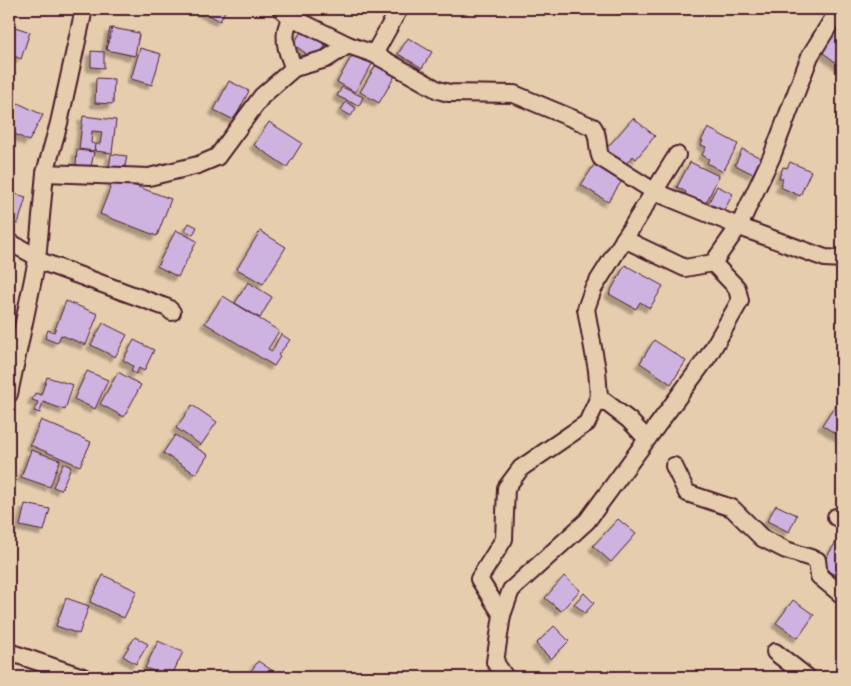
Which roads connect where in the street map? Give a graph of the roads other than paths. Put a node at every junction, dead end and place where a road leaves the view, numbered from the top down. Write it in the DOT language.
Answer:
graph roads {
  1 [pos="84,9"];
  2 [pos="399,9"];
  3 [pos="839,9"];
  4 [pos="286,13"];
  5 [pos="348,45"];
  6 [pos="374,54"];
  7 [pos="294,68"];
  8 [pos="677,155"];
  9 [pos="45,174"];
  10 [pos="655,192"];
  11 [pos="739,226"];
  12 [pos="624,239"];
  13 [pos="9,242"];
  14 [pos="37,258"];
  15 [pos="842,260"];
  16 [pos="713,263"];
  17 [pos="172,312"];
  18 [pos="9,394"];
  19 [pos="599,397"];
  20 [pos="647,439"];
  21 [pos="674,466"];
  22 [pos="842,595"];
  23 [pos="502,616"];
  24 [pos="9,652"];
  25 [pos="775,652"];
  26 [pos="83,677"];
  27 [pos="505,677"];
  28 [pos="807,677"];
  1 -- 9 [label="street"];
  2 -- 6 [label="street"];
  3 -- 11 [label="street"];
  4 -- 5 [label="street"];
  4 -- 7 [label="street"];
  5 -- 6 [label="street"];
  5 -- 7 [label="street"];
  6 -- 10 [label="street"];
  7 -- 9 [label="street"];
  8 -- 10 [label="street"];
  9 -- 14 [label="street"];
  10 -- 11 [label="street"];
  10 -- 12 [label="street"];
  11 -- 15 [label="street"];
  11 -- 16 [label="street"];
  12 -- 16 [label="street"];
  12 -- 19 [label="street"];
  13 -- 14 [label="street"];
  14 -- 17 [label="street"];
  14 -- 18 [label="street"];
  16 -- 20 [label="street"];
  19 -- 20 [label="street"];
  19 -- 23 [label="street"];
  20 -- 23 [label="street"];
  21 -- 22 [label="street"];
  23 -- 27 [label="street"];
  24 -- 26 [label="street"];
  25 -- 28 [label="street"];
}
